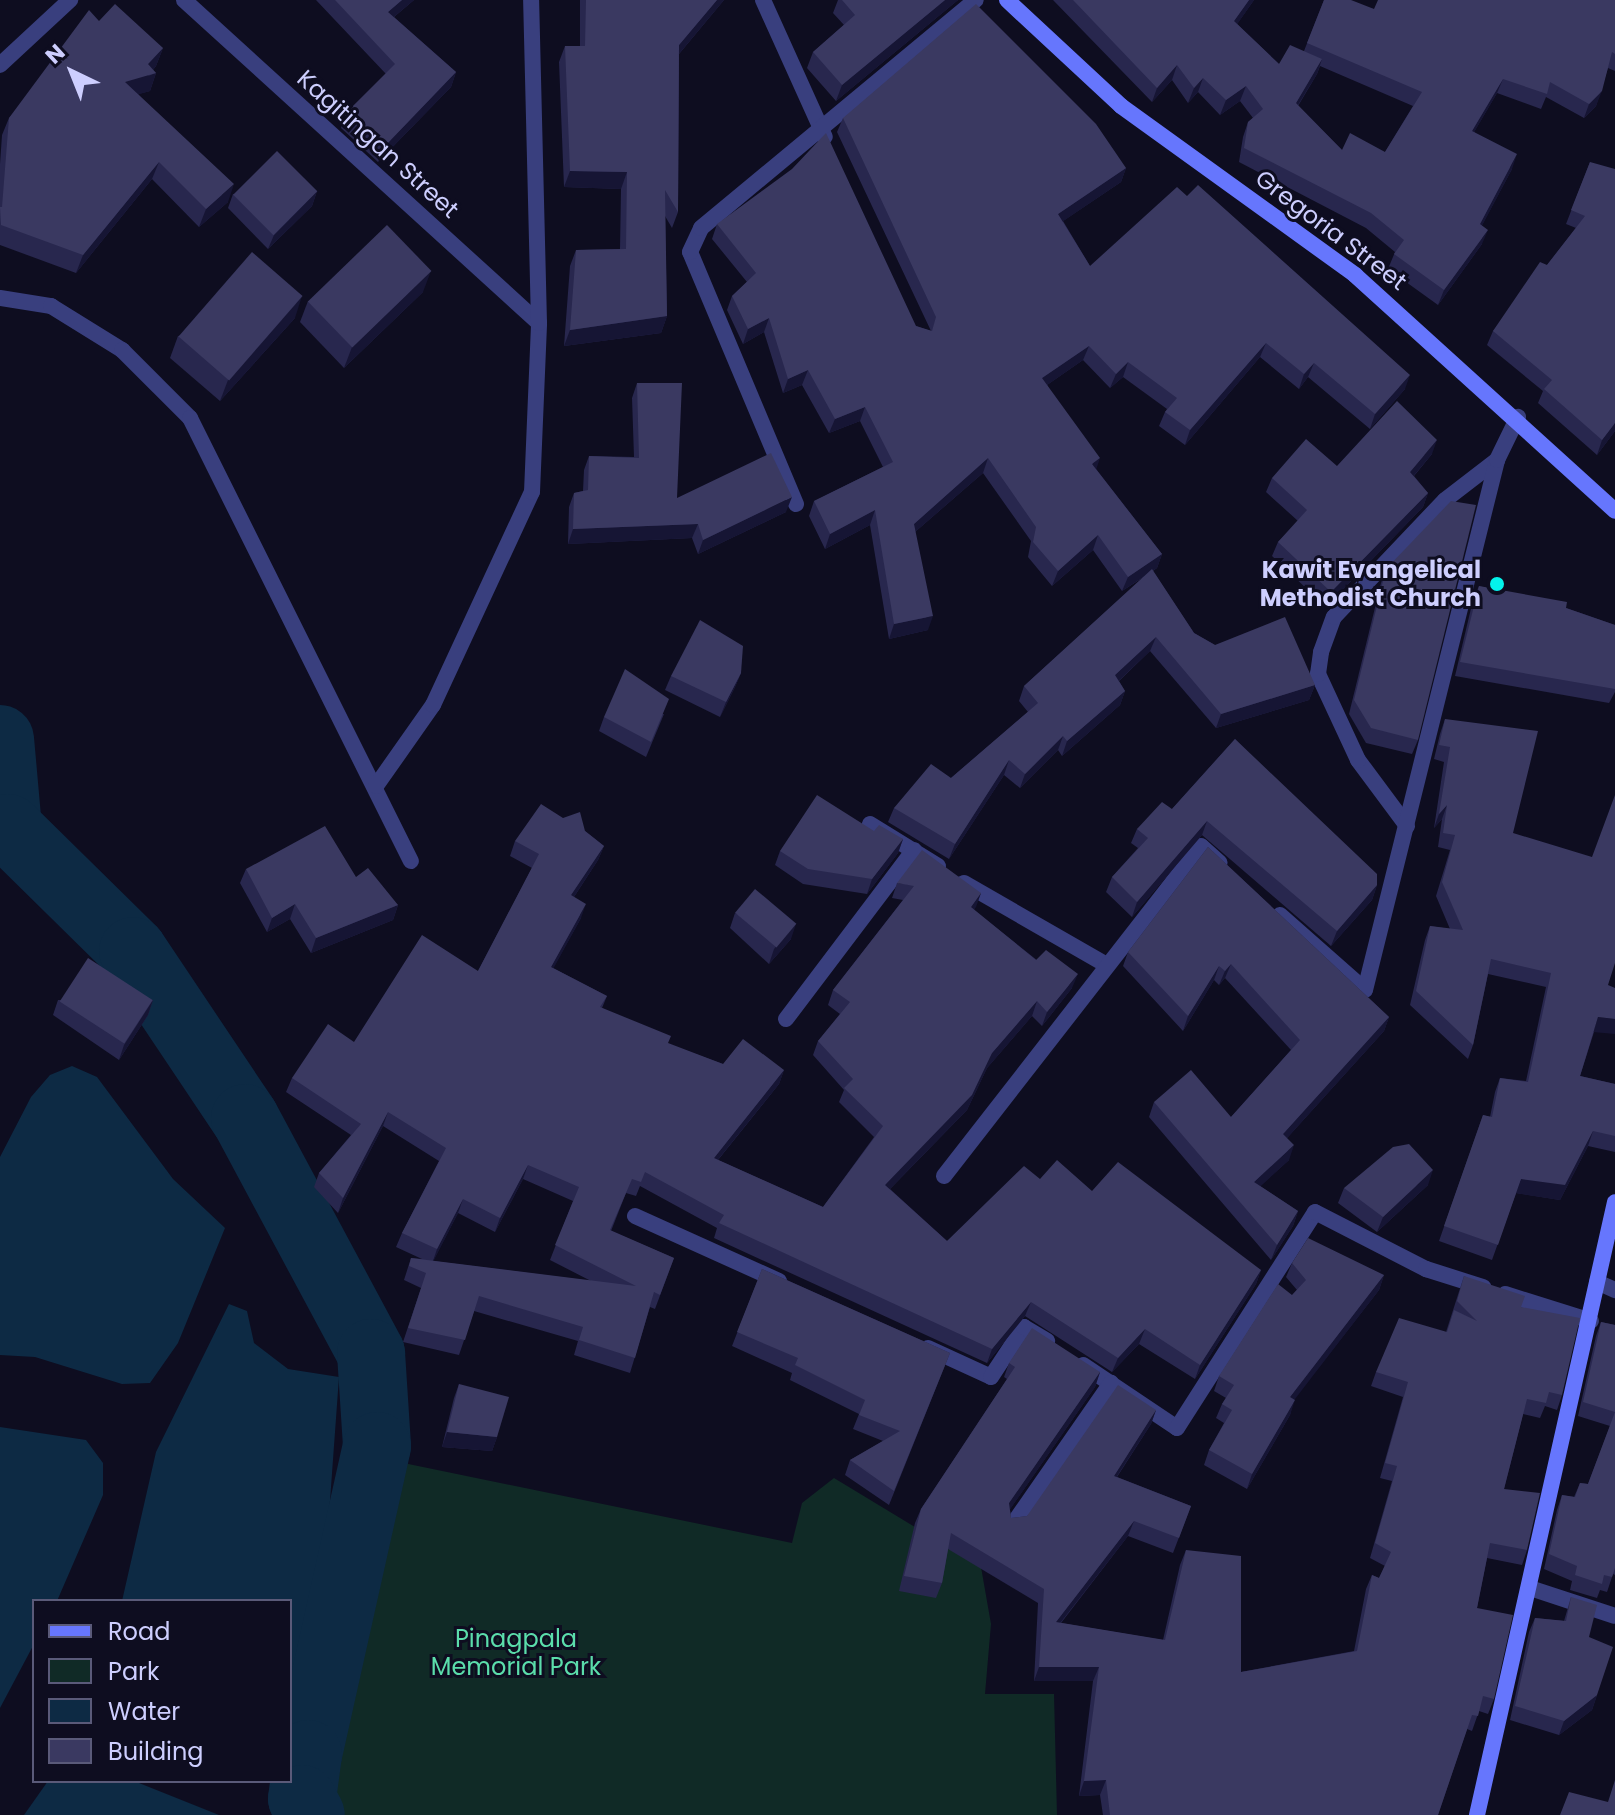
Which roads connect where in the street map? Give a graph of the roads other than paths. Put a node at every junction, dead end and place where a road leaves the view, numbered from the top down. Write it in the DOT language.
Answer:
graph roads {
  1 [pos="70,0"];
  2 [pos="184,0"];
  3 [pos="531,0"];
  4 [pos="763,0"];
  5 [pos="976,0"];
  6 [pos="1007,0"];
  7 [pos="0,65"];
  8 [pos="822,129"];
  9 [pos="835,157"];
  10 [pos="0,298"];
  11 [pos="539,323"];
  12 [pos="1518,417"];
  13 [pos="1497,460"];
  14 [pos="796,504"];
  15 [pos="1615,511"];
  16 [pos="376,786"];
  17 [pos="870,824"];
  18 [pos="1407,826"];
  19 [pos="914,850"];
  20 [pos="411,861"];
  21 [pos="1235,876"];
  22 [pos="1268,906"];
  23 [pos="1105,964"];
  24 [pos="786,1019"];
  25 [pos="944,1176"];
  26 [pos="1615,1202"];
  27 [pos="635,1216"];
  28 [pos="1597,1282"];
  29 [pos="792,1287"];
  30 [pos="1615,1290"];
  31 [pos="1591,1321"];
  32 [pos="906,1338"];
  33 [pos="1111,1383"];
  34 [pos="1013,1524"];
  35 [pos="1530,1588"];
  36 [pos="1615,1616"];
  37 [pos="1477,1815"];
  1 -- 7 [label="street"];
  2 -- 11 [label="street, Kagitingan Street"];
  3 -- 11 [label="street"];
  4 -- 8 [label="street"];
  5 -- 8 [label="street"];
  6 -- 12 [label="street, Gregoria Street"];
  8 -- 9 [label="street"];
  8 -- 14 [label="street"];
  10 -- 16 [label="street"];
  11 -- 16 [label="street"];
  12 -- 13 [label="street"];
  12 -- 15 [label="street, Gregoria Street"];
  13 -- 18 [label="street"];
  13 -- 18 [label="street"];
  16 -- 20 [label="street"];
  17 -- 19 [label="street"];
  18 -- 22 [label="street"];
  19 -- 23 [label="street"];
  19 -- 24 [label="street"];
  21 -- 23 [label="street"];
  23 -- 25 [label="street"];
  26 -- 28 [label="street"];
  27 -- 29 [label="street"];
  28 -- 30 [label="street"];
  28 -- 31 [label="street"];
  31 -- 33 [label="street"];
  31 -- 35 [label="street"];
  32 -- 33 [label="street"];
  33 -- 34 [label="street"];
  35 -- 36 [label="street"];
  35 -- 37 [label="street"];
}
